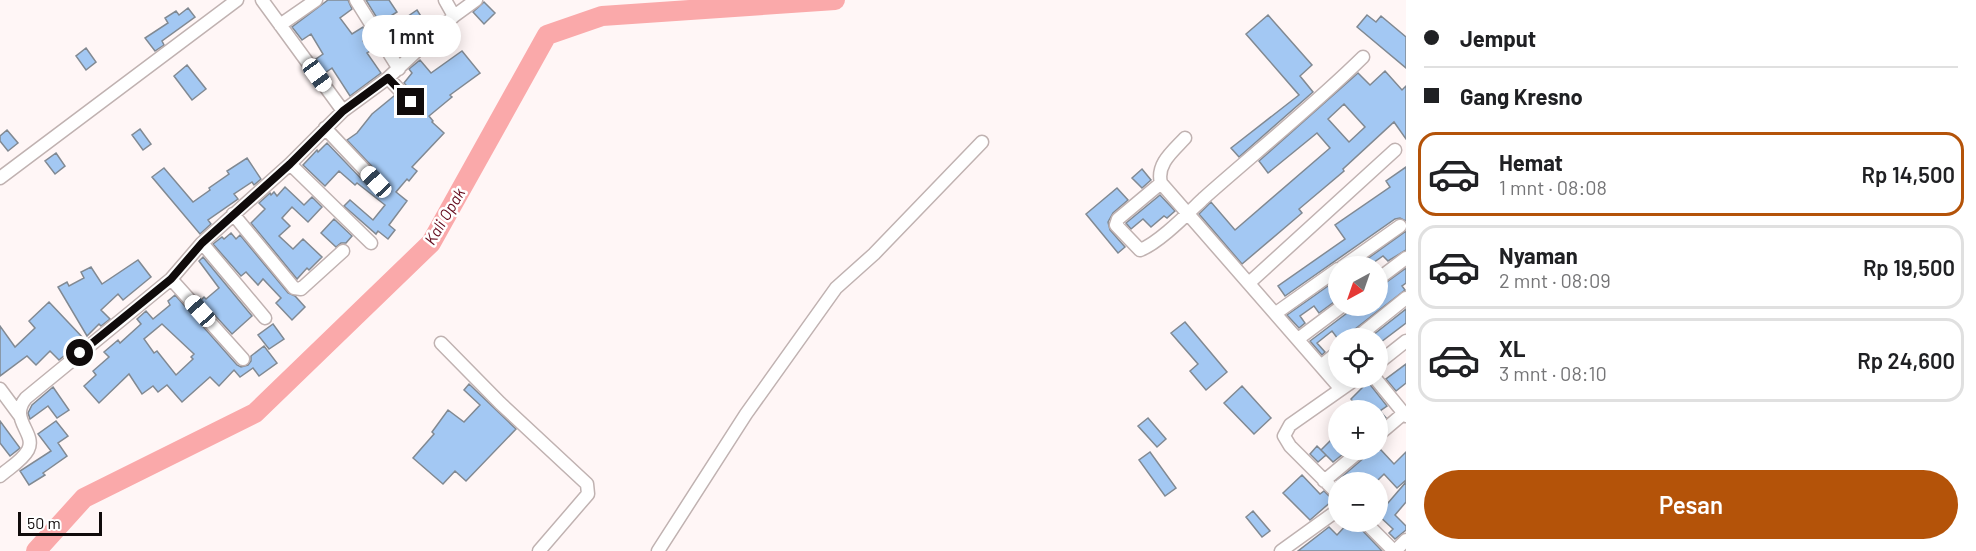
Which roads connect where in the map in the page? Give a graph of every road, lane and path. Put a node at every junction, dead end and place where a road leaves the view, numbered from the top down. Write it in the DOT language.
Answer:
graph roads {
  1 [pos="237,0"];
  2 [pos="262,0"];
  3 [pos="316,0"];
  4 [pos="356,0"];
  5 [pos="445,0"];
  6 [pos="476,0"];
  7 [pos="454,16"];
  8 [pos="280,25"];
  9 [pos="1363,57"];
  10 [pos="399,69"];
  11 [pos="388,78"];
  12 [pos="411,102"];
  13 [pos="343,111"];
  14 [pos="325,128"];
  15 [pos="1185,138"];
  16 [pos="982,142"];
  17 [pos="1395,150"];
  18 [pos="290,164"];
  19 [pos="0,178"];
  20 [pos="376,182"];
  21 [pos="1161,183"];
  22 [pos="1188,213"];
  23 [pos="233,214"];
  24 [pos="1400,226"];
  25 [pos="202,243"];
  26 [pos="371,243"];
  27 [pos="342,251"];
  28 [pos="1357,256"];
  29 [pos="1406,258"];
  30 [pos="1388,272"];
  31 [pos="1328,276"];
  32 [pos="171,279"];
  33 [pos="1249,283"];
  34 [pos="1406,298"];
  35 [pos="1275,313"];
  36 [pos="1329,316"];
  37 [pos="265,318"];
  38 [pos="1369,328"];
  39 [pos="1298,339"];
  40 [pos="1406,341"];
  41 [pos="441,343"];
  42 [pos="1388,355"];
  43 [pos="243,359"];
  44 [pos="1328,360"];
  45 [pos="1321,366"];
  46 [pos="1328,374"];
  47 [pos="1340,388"];
  48 [pos="1384,388"];
  49 [pos="0,389"];
  50 [pos="1404,411"];
  51 [pos="20,416"];
  52 [pos="1388,426"];
  53 [pos="1348,460"];
  54 [pos="0,476"];
  55 [pos="1324,481"];
  56 [pos="1328,485"];
  57 [pos="1328,517"];
  58 [pos="1375,532"];
  59 [pos="1406,540"];
  60 [pos="664,549"];
  61 [pos="539,551"];
  62 [pos="1281,551"];
  63 [pos="1394,551"];
  1 -- 19 [label="street"];
  2 -- 8 [label="street"];
  3 -- 8 [label="street"];
  4 -- 10 [label="street"];
  5 -- 7 [label="street"];
  6 -- 7 [label="street"];
  7 -- 10 [label="street"];
  8 -- 13 [label="street"];
  9 -- 22 [label="street"];
  10 -- 11 [label="street"];
  11 -- 12 [label="street"];
  11 -- 13 [label="street"];
  13 -- 14 [label="street"];
  14 -- 18 [label="street"];
  14 -- 20 [label="street"];
  15 -- 21 [label="street"];
  16 -- 60 [label="street"];
  17 -- 33 [label="street"];
  18 -- 23 [label="street"];
  18 -- 26 [label="street"];
  21 -- 22 [label="street"];
  21 -- 22 [label="street"];
  22 -- 33 [label="street"];
  23 -- 25 [label="street"];
  23 -- 27 [label="street"];
  24 -- 28 [label="street"];
  25 -- 32 [label="street"];
  25 -- 37 [label="street"];
  29 -- 30 [label="street"];
  31 -- 35 [label="street"];
  32 -- 43 [label="street"];
  32 -- 51 [label="street"];
  33 -- 35 [label="street"];
  34 -- 38 [label="street"];
  35 -- 39 [label="street"];
  36 -- 39 [label="street"];
  39 -- 45 [label="street"];
  40 -- 42 [label="street"];
  41 -- 61 [label="street"];
  44 -- 45 [label="street"];
  45 -- 46 [label="street"];
  47 -- 55 [label="street"];
  48 -- 50 [label="street"];
  49 -- 51 [label="street"];
  50 -- 52 [label="street"];
  51 -- 54 [label="street"];
  53 -- 55 [label="street"];
  55 -- 56 [label="street"];
  57 -- 62 [label="street"];
  58 -- 63 [label="street"];
  59 -- 63 [label="street"];
}
